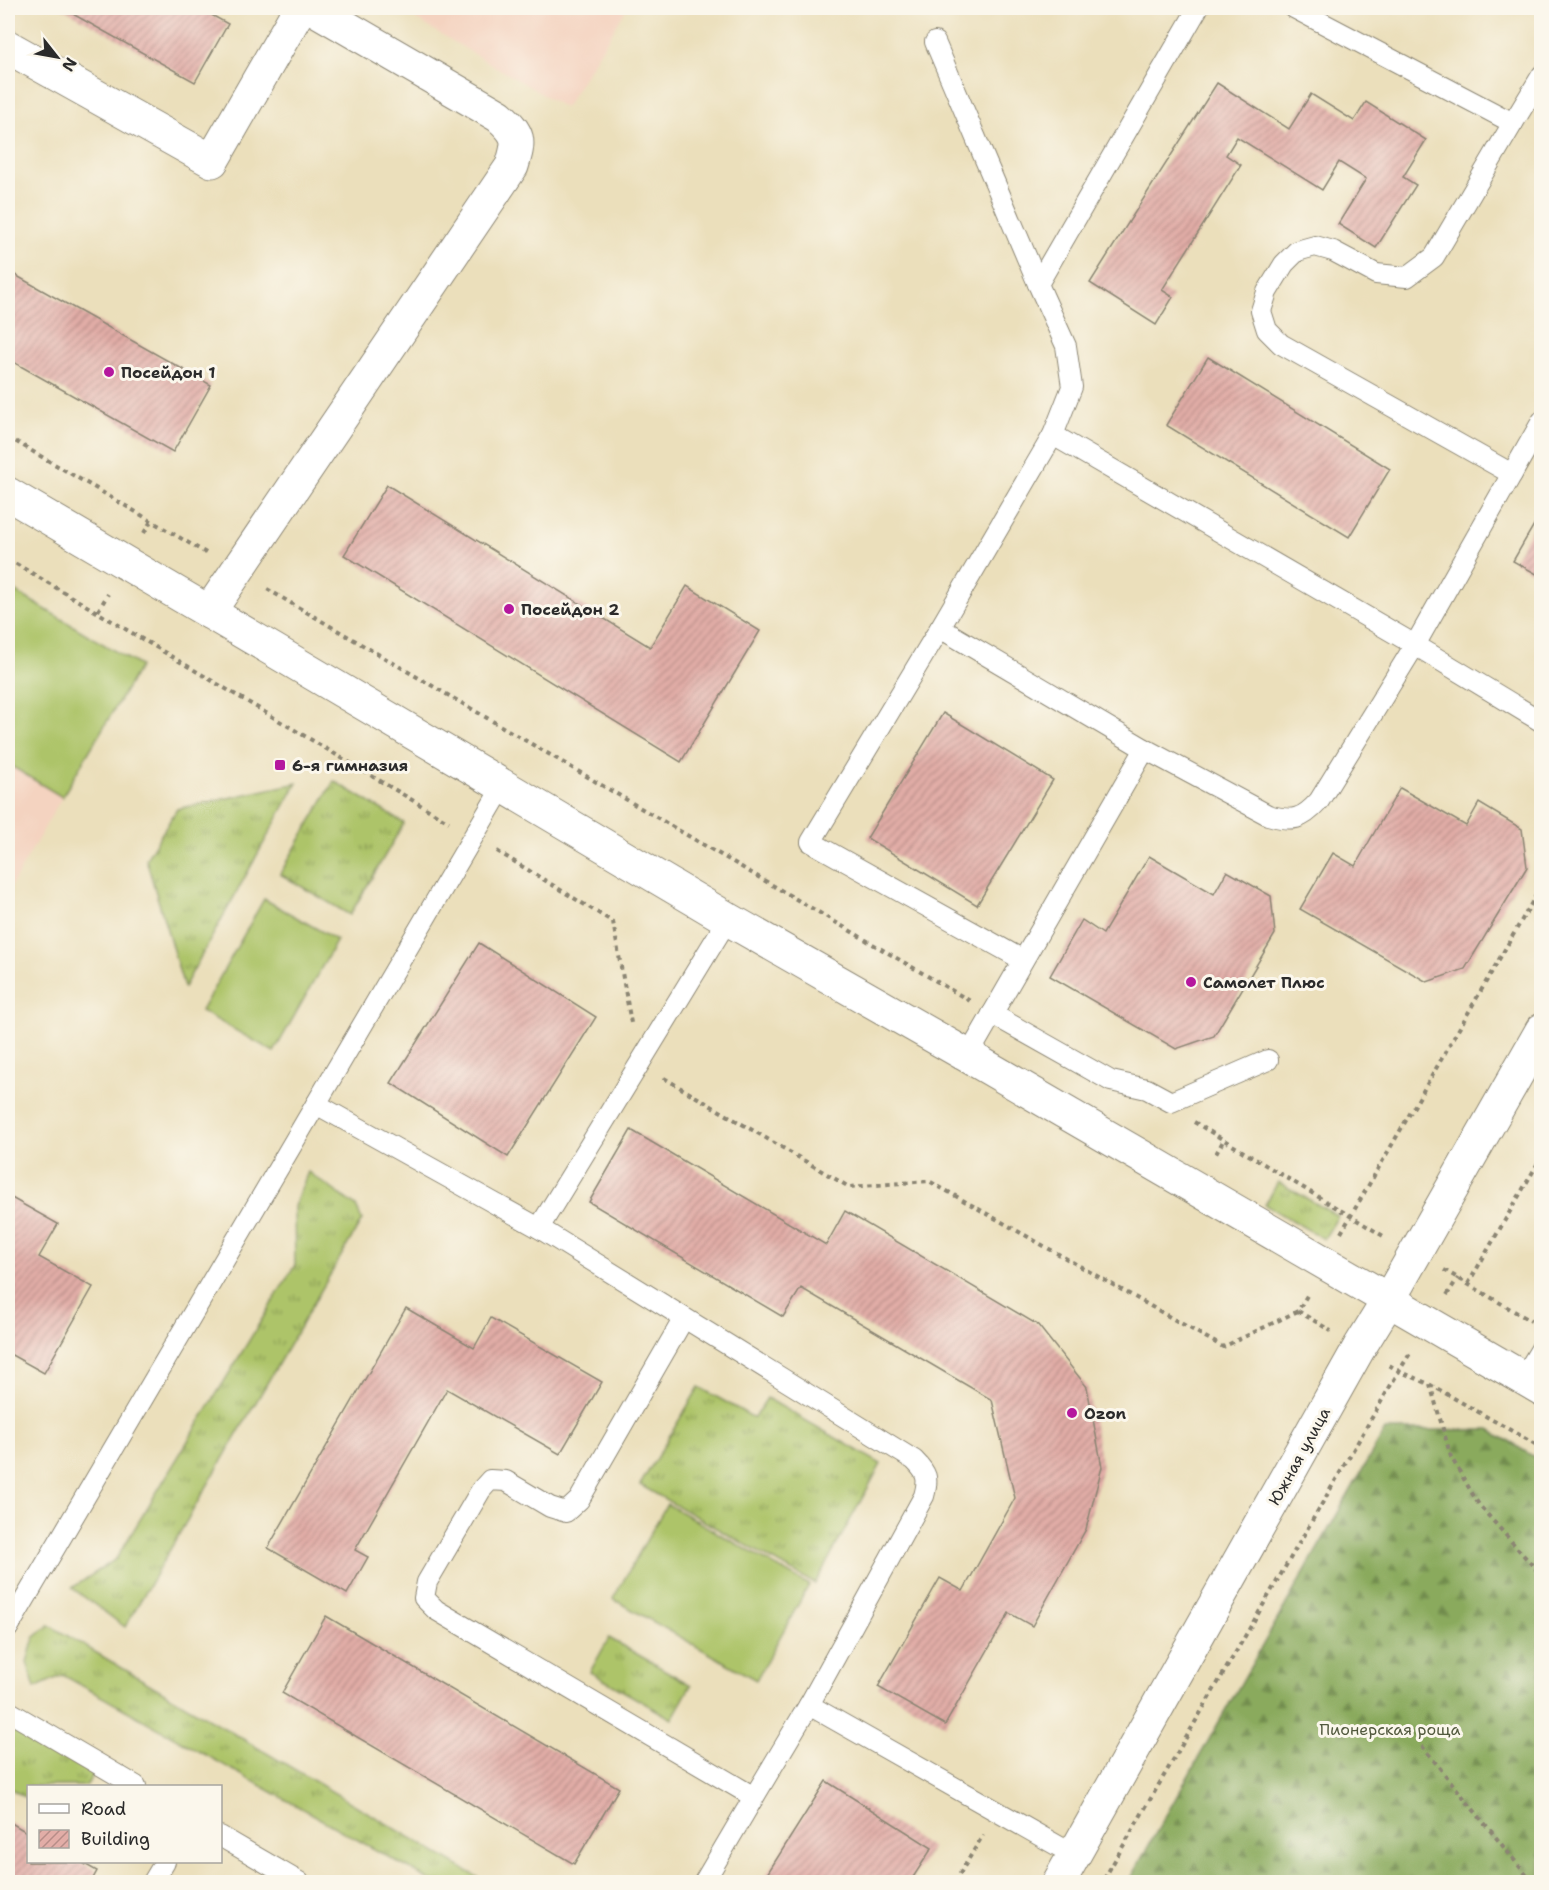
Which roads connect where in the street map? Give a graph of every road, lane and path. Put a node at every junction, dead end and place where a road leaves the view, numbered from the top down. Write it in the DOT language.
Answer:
graph roads {
  1 [pos="300,8"];
  2 [pos="313,8"];
  3 [pos="1198,8"];
  4 [pos="1294,8"];
  5 [pos="934,42"];
  6 [pos="8,47"];
  7 [pos="1542,75"];
  8 [pos="1513,123"];
  9 [pos="1038,284"];
  10 [pos="1542,421"];
  11 [pos="1053,435"];
  12 [pos="8,437"];
  13 [pos="1512,474"];
  14 [pos="8,495"];
  15 [pos="8,559"];
  16 [pos="236,571"];
  17 [pos="209,612"];
  18 [pos="940,628"];
  19 [pos="1415,645"];
  20 [pos="1542,722"];
  21 [pos="1145,749"];
  22 [pos="503,786"];
  23 [pos="472,836"];
  24 [pos="1542,885"];
  25 [pos="728,919"];
  26 [pos="1023,960"];
  27 [pos="992,1014"];
  28 [pos="1542,1030"];
  29 [pos="968,1056"];
  30 [pos="1268,1060"];
  31 [pos="639,1063"];
  32 [pos="1172,1102"];
  33 [pos="316,1104"];
  34 [pos="1223,1141"];
  35 [pos="1216,1154"];
  36 [pos="1542,1156"];
  37 [pos="539,1228"];
  38 [pos="1468,1284"];
  39 [pos="1388,1301"];
  40 [pos="1298,1311"];
  41 [pos="684,1318"];
  42 [pos="1542,1347"];
  43 [pos="1429,1384"];
  44 [pos="1532,1384"];
  45 [pos="1542,1448"];
  46 [pos="1542,1576"];
  47 [pos="13,1607"];
  48 [pos="8,1628"];
  49 [pos="809,1705"];
  50 [pos="8,1711"];
  51 [pos="1422,1746"];
  52 [pos="134,1785"];
  53 [pos="754,1797"];
  54 [pos="996,1811"];
  55 [pos="222,1837"];
  56 [pos="164,1863"];
  57 [pos="1066,1869"];
  58 [pos="153,1882"];
  59 [pos="299,1882"];
  60 [pos="704,1882"];
  61 [pos="955,1882"];
  62 [pos="1102,1882"];
  63 [pos="1532,1882"];
  1 -- 6 [label="street"];
  2 -- 16 [label="street"];
  3 -- 9 [label="lane"];
  4 -- 8 [label="lane"];
  5 -- 9 [label="lane"];
  7 -- 8 [label="lane"];
  8 -- 13 [label="lane"];
  9 -- 11 [label="lane"];
  10 -- 13 [label="lane"];
  11 -- 18 [label="lane"];
  11 -- 19 [label="lane"];
  12 -- 16 [label="path"];
  13 -- 19 [label="lane"];
  14 -- 17 [label="street"];
  15 -- 23 [label="path"];
  16 -- 17 [label="street"];
  16 -- 27 [label="path"];
  17 -- 22 [label="street"];
  18 -- 21 [label="lane"];
  18 -- 26 [label="lane"];
  19 -- 20 [label="lane"];
  19 -- 21 [label="lane"];
  21 -- 26 [label="lane"];
  22 -- 23 [label="lane"];
  22 -- 25 [label="street"];
  23 -- 31 [label="path"];
  23 -- 33 [label="lane"];
  24 -- 34 [label="path"];
  25 -- 29 [label="street"];
  25 -- 31 [label="lane"];
  26 -- 27 [label="lane"];
  27 -- 29 [label="lane"];
  27 -- 32 [label="lane"];
  28 -- 39 [label="street, Южная улица"];
  29 -- 39 [label="street"];
  30 -- 32 [label="lane"];
  31 -- 37 [label="lane"];
  31 -- 40 [label="path"];
  32 -- 34 [label="path"];
  33 -- 37 [label="lane"];
  33 -- 47 [label="lane"];
  34 -- 35 [label="path"];
  36 -- 38 [label="path"];
  37 -- 41 [label="lane"];
  39 -- 44 [label="street"];
  39 -- 57 [label="street, Южная улица"];
  41 -- 49 [label="lane"];
  41 -- 53 [label="lane"];
  42 -- 44 [label="lane"];
  43 -- 45 [label="path"];
  43 -- 46 [label="path"];
  43 -- 62 [label="path"];
  47 -- 48 [label="lane"];
  49 -- 53 [label="lane"];
  49 -- 54 [label="lane"];
  50 -- 52 [label="lane"];
  51 -- 63 [label="path"];
  53 -- 60 [label="lane"];
  54 -- 57 [label="lane"];
  54 -- 61 [label="path"];
  55 -- 59 [label="lane"];
  56 -- 58 [label="lane"];
}
